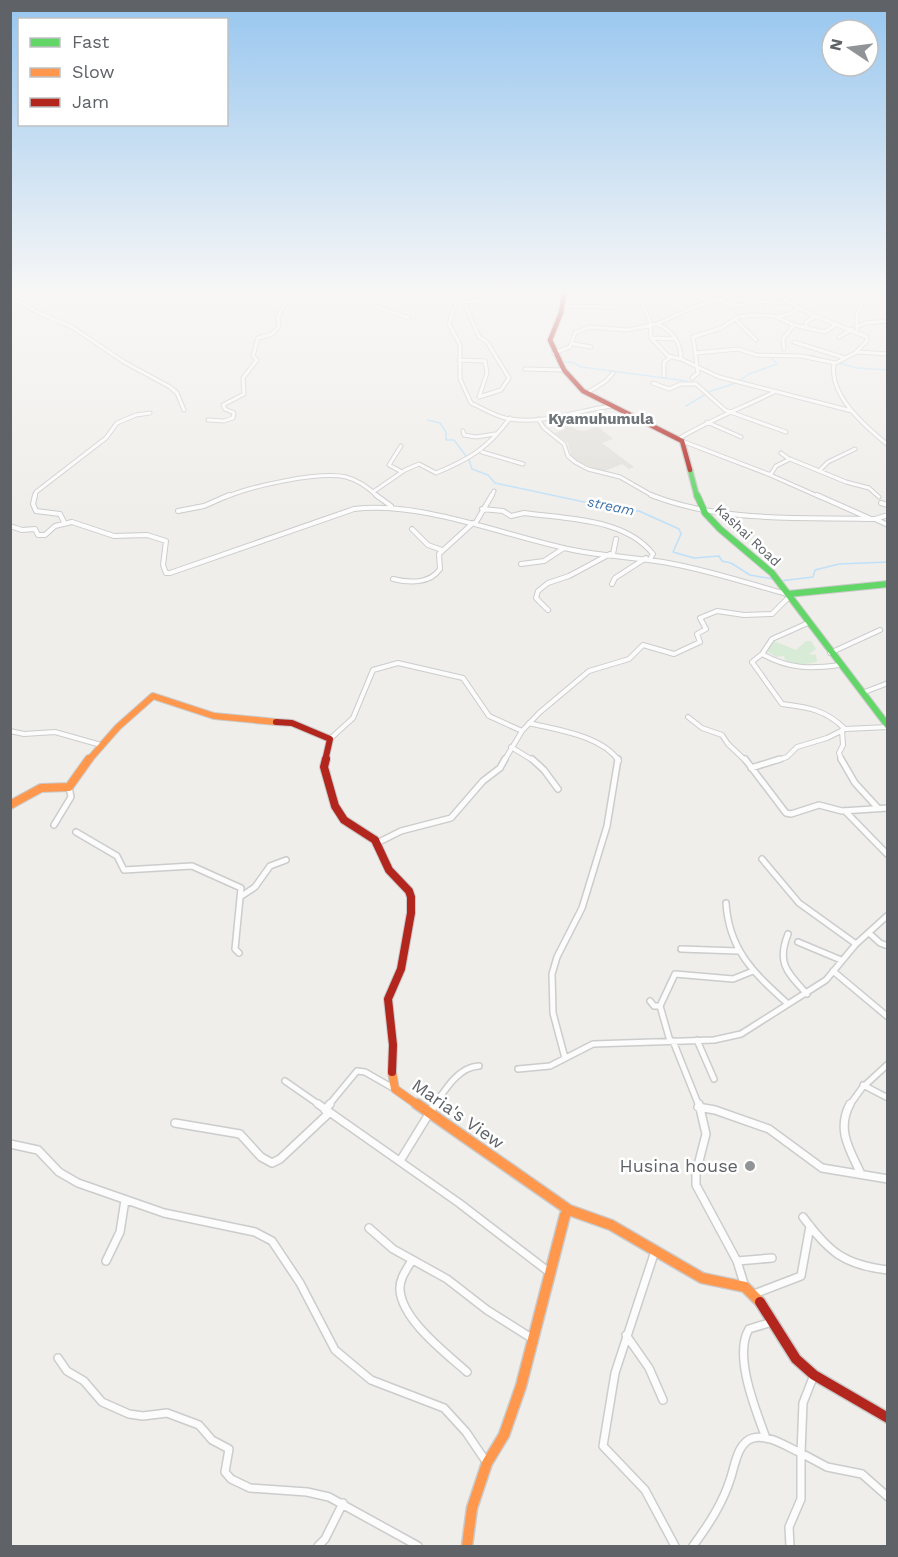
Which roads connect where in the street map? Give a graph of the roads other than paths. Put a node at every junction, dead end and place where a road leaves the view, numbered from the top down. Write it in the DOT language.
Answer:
graph roads {
  1 [pos="133,367"];
  2 [pos="252,367"];
  3 [pos="459,367"];
  4 [pos="486,367"];
  5 [pos="502,367"];
  6 [pos="562,367"];
  7 [pos="664,367"];
  8 [pos="833,367"];
  9 [pos="698,368"];
  10 [pos="525,369"];
  11 [pos="564,370"];
  12 [pos="613,373"];
  13 [pos="664,376"];
  14 [pos="692,378"];
  15 [pos="653,383"];
  16 [pos="774,392"];
  17 [pos="587,393"];
  18 [pos="479,397"];
  19 [pos="474,404"];
  20 [pos="612,406"];
  21 [pos="184,410"];
  22 [pos="852,411"];
  23 [pos="150,413"];
  24 [pos="731,413"];
  25 [pos="510,418"];
  26 [pos="538,419"];
  27 [pos="208,420"];
  28 [pos="707,422"];
  29 [pos="463,431"];
  30 [pos="786,432"];
  31 [pos="495,434"];
  32 [pos="741,437"];
  33 [pos="681,439"];
  34 [pos="888,445"];
  35 [pos="401,446"];
  36 [pos="855,449"];
  37 [pos="482,452"];
  38 [pos="781,453"];
  39 [pos="789,459"];
  40 [pos="523,464"];
  41 [pos="820,470"];
  42 [pos="402,472"];
  43 [pos="768,474"];
  44 [pos="494,491"];
  45 [pos="373,492"];
  46 [pos="879,497"];
  47 [pos="881,503"];
  48 [pos="888,505"];
  49 [pos="394,507"];
  50 [pos="482,509"];
  51 [pos="178,511"];
  52 [pos="705,512"];
  53 [pos="888,515"];
  54 [pos="873,519"];
  55 [pos="64,522"];
  56 [pos="474,524"];
  57 [pos="888,525"];
  58 [pos="10,526"];
  59 [pos="412,529"];
  60 [pos="616,539"];
  61 [pos="564,548"];
  62 [pos="442,550"];
  63 [pos="612,554"];
  64 [pos="648,558"];
  65 [pos="521,564"];
  66 [pos="393,579"];
  67 [pos="612,584"];
  68 [pos="888,584"];
  69 [pos="789,595"];
  70 [pos="548,610"];
  71 [pos="808,623"];
  72 [pos="880,630"];
  73 [pos="830,653"];
  74 [pos="762,654"];
  75 [pos="840,665"];
  76 [pos="888,683"];
  77 [pos="862,693"];
  78 [pos="884,714"];
  79 [pos="688,717"];
  80 [pos="529,723"];
  81 [pos="888,726"];
  82 [pos="843,730"];
  83 [pos="10,731"];
  84 [pos="522,731"];
  85 [pos="330,739"];
  86 [pos="101,745"];
  87 [pos="511,747"];
  88 [pos="751,768"];
  89 [pos="69,787"];
  90 [pos="558,789"];
  91 [pos="10,805"];
  92 [pos="878,807"];
  93 [pos="888,808"];
  94 [pos="845,811"];
  95 [pos="54,825"];
  96 [pos="76,832"];
  97 [pos="377,843"];
  98 [pos="888,855"];
  99 [pos="762,859"];
  100 [pos="286,860"];
  101 [pos="243,895"];
  102 [pos="726,903"];
  103 [pos="888,915"];
  104 [pos="869,933"];
  105 [pos="788,934"];
  106 [pos="798,942"];
  107 [pos="856,944"];
  108 [pos="888,946"];
  109 [pos="681,949"];
  110 [pos="738,951"];
  111 [pos="239,953"];
  112 [pos="841,960"];
  113 [pos="753,971"];
  114 [pos="833,971"];
  115 [pos="807,994"];
  116 [pos="650,1001"];
  117 [pos="788,1004"];
  118 [pos="660,1006"];
  119 [pos="888,1017"];
  120 [pos="697,1040"];
  121 [pos="671,1041"];
  122 [pos="565,1058"];
  123 [pos="888,1064"];
  124 [pos="479,1066"];
  125 [pos="518,1068"];
  126 [pos="714,1080"];
  127 [pos="285,1081"];
  128 [pos="863,1085"];
  129 [pos="395,1089"];
  130 [pos="888,1098"];
  131 [pos="698,1107"];
  132 [pos="327,1112"];
  133 [pos="429,1114"];
  134 [pos="174,1123"];
  135 [pos="10,1144"];
  136 [pos="400,1161"];
  137 [pos="861,1174"];
  138 [pos="888,1179"];
  139 [pos="125,1200"];
  140 [pos="569,1210"];
  141 [pos="803,1217"];
  142 [pos="810,1226"];
  143 [pos="369,1228"];
  144 [pos="655,1251"];
  145 [pos="772,1258"];
  146 [pos="412,1260"];
  147 [pos="106,1261"];
  148 [pos="737,1261"];
  149 [pos="888,1270"];
  150 [pos="551,1274"];
  151 [pos="745,1287"];
  152 [pos="754,1294"];
  153 [pos="774,1322"];
  154 [pos="627,1335"];
  155 [pos="533,1339"];
  156 [pos="58,1358"];
  157 [pos="467,1372"];
  158 [pos="814,1375"];
  159 [pos="663,1401"];
  160 [pos="888,1418"];
  161 [pos="766,1438"];
  162 [pos="801,1453"];
  163 [pos="487,1463"];
  164 [pos="888,1497"];
  165 [pos="343,1503"];
  166 [pos="318,1546"];
  167 [pos="418,1546"];
  168 [pos="467,1546"];
  169 [pos="675,1546"];
  170 [pos="693,1546"];
  171 [pos="790,1546"];
  1 -- 21 [label="street"];
  2 -- 27 [label="street"];
  3 -- 19 [label="street"];
  4 -- 18 [label="street"];
  5 -- 18 [label="street"];
  6 -- 11 [label="street"];
  7 -- 13 [label="street"];
  8 -- 22 [label="street"];
  9 -- 14 [label="street"];
  9 -- 16 [label="street"];
  10 -- 11 [label="street"];
  11 -- 17 [label="street"];
  12 -- 17 [label="street"];
  15 -- 24 [label="street"];
  16 -- 22 [label="street"];
  16 -- 24 [label="street"];
  17 -- 20 [label="street"];
  18 -- 19 [label="street"];
  19 -- 25 [label="street"];
  20 -- 26 [label="street"];
  20 -- 33 [label="street"];
  22 -- 34 [label="street"];
  23 -- 55 [label="street"];
  24 -- 28 [label="street"];
  24 -- 30 [label="street"];
  25 -- 26 [label="street"];
  25 -- 31 [label="street"];
  26 -- 52 [label="street"];
  28 -- 32 [label="street"];
  28 -- 33 [label="street"];
  29 -- 31 [label="street"];
  31 -- 37 [label="street"];
  33 -- 43 [label="street"];
  33 -- 52 [label="street, Kashai Road"];
  35 -- 42 [label="street"];
  36 -- 41 [label="street"];
  37 -- 40 [label="street"];
  37 -- 42 [label="street"];
  38 -- 39 [label="street"];
  39 -- 41 [label="street"];
  39 -- 43 [label="street"];
  41 -- 46 [label="street"];
  42 -- 45 [label="street"];
  43 -- 54 [label="street"];
  44 -- 50 [label="street"];
  45 -- 49 [label="street"];
  45 -- 51 [label="street"];
  47 -- 48 [label="street"];
  49 -- 55 [label="street"];
  49 -- 56 [label="street"];
  50 -- 56 [label="street"];
  50 -- 64 [label="street"];
  52 -- 54 [label="street"];
  52 -- 69 [label="street, Kashai Road"];
  53 -- 54 [label="street"];
  54 -- 57 [label="street"];
  55 -- 58 [label="street"];
  56 -- 61 [label="street"];
  56 -- 62 [label="street"];
  59 -- 62 [label="street"];
  60 -- 63 [label="street"];
  61 -- 63 [label="street"];
  61 -- 65 [label="street"];
  62 -- 66 [label="street"];
  63 -- 64 [label="street"];
  63 -- 70 [label="street"];
  64 -- 67 [label="street"];
  64 -- 69 [label="street"];
  68 -- 69 [label="street"];
  69 -- 71 [label="street, Kashai Road"];
  69 -- 80 [label="street"];
  71 -- 73 [label="street, Kashai Road"];
  71 -- 74 [label="street"];
  72 -- 73 [label="street"];
  73 -- 75 [label="street, Kashai Road"];
  74 -- 75 [label="street"];
  74 -- 82 [label="street"];
  75 -- 77 [label="street, Kashai Road"];
  76 -- 77 [label="street"];
  77 -- 78 [label="street, Kashai Road"];
  78 -- 81 [label="street, Kashai Road"];
  79 -- 88 [label="street"];
  80 -- 84 [label="street"];
  80 -- 122 [label="street"];
  81 -- 82 [label="street"];
  82 -- 88 [label="street"];
  82 -- 92 [label="street"];
  83 -- 86 [label="street"];
  84 -- 85 [label="street"];
  84 -- 87 [label="street"];
  85 -- 86 [label="street"];
  85 -- 97 [label="street, Maria's View"];
  86 -- 89 [label="street"];
  87 -- 90 [label="street"];
  87 -- 97 [label="street"];
  88 -- 94 [label="street"];
  89 -- 91 [label="street"];
  89 -- 95 [label="street"];
  92 -- 93 [label="street"];
  92 -- 94 [label="street"];
  94 -- 98 [label="street"];
  96 -- 101 [label="street"];
  97 -- 129 [label="street, Maria's View"];
  99 -- 107 [label="street"];
  100 -- 101 [label="street"];
  101 -- 111 [label="street"];
  102 -- 110 [label="street"];
  103 -- 104 [label="street"];
  104 -- 107 [label="street"];
  104 -- 108 [label="street"];
  105 -- 115 [label="street"];
  106 -- 112 [label="street"];
  107 -- 112 [label="street"];
  109 -- 110 [label="street"];
  110 -- 113 [label="street"];
  112 -- 114 [label="street"];
  113 -- 117 [label="street"];
  113 -- 118 [label="street"];
  114 -- 115 [label="street"];
  114 -- 119 [label="street"];
  115 -- 117 [label="street"];
  116 -- 118 [label="street"];
  117 -- 120 [label="street"];
  118 -- 121 [label="street"];
  120 -- 121 [label="street"];
  120 -- 126 [label="street"];
  121 -- 122 [label="street"];
  121 -- 131 [label="street"];
  122 -- 125 [label="street"];
  123 -- 128 [label="street"];
  124 -- 133 [label="street"];
  127 -- 132 [label="street"];
  128 -- 130 [label="street"];
  128 -- 137 [label="street"];
  129 -- 132 [label="street"];
  129 -- 133 [label="street, Maria's View"];
  131 -- 137 [label="street"];
  131 -- 148 [label="street"];
  132 -- 134 [label="street"];
  132 -- 136 [label="street"];
  133 -- 136 [label="street"];
  133 -- 140 [label="street, Maria's View"];
  135 -- 139 [label="street"];
  136 -- 150 [label="street"];
  137 -- 138 [label="street"];
  139 -- 147 [label="street"];
  139 -- 163 [label="street"];
  140 -- 144 [label="street, Maria's View"];
  140 -- 150 [label="street"];
  141 -- 142 [label="street"];
  142 -- 149 [label="street"];
  142 -- 152 [label="street"];
  143 -- 146 [label="street"];
  144 -- 151 [label="street, Maria's View"];
  144 -- 154 [label="street"];
  145 -- 148 [label="street"];
  146 -- 155 [label="street"];
  146 -- 157 [label="street"];
  148 -- 151 [label="street"];
  150 -- 155 [label="street"];
  151 -- 152 [label="street, Maria's View"];
  152 -- 153 [label="street, Maria's View"];
  153 -- 158 [label="street, Maria's View"];
  153 -- 161 [label="street"];
  154 -- 159 [label="street"];
  154 -- 169 [label="street"];
  155 -- 163 [label="street"];
  156 -- 165 [label="street"];
  158 -- 160 [label="street, Maria's View"];
  158 -- 162 [label="street"];
  161 -- 162 [label="street"];
  161 -- 170 [label="street"];
  162 -- 164 [label="street"];
  162 -- 171 [label="street"];
  163 -- 168 [label="street"];
  165 -- 166 [label="street"];
  165 -- 167 [label="street"];
}
